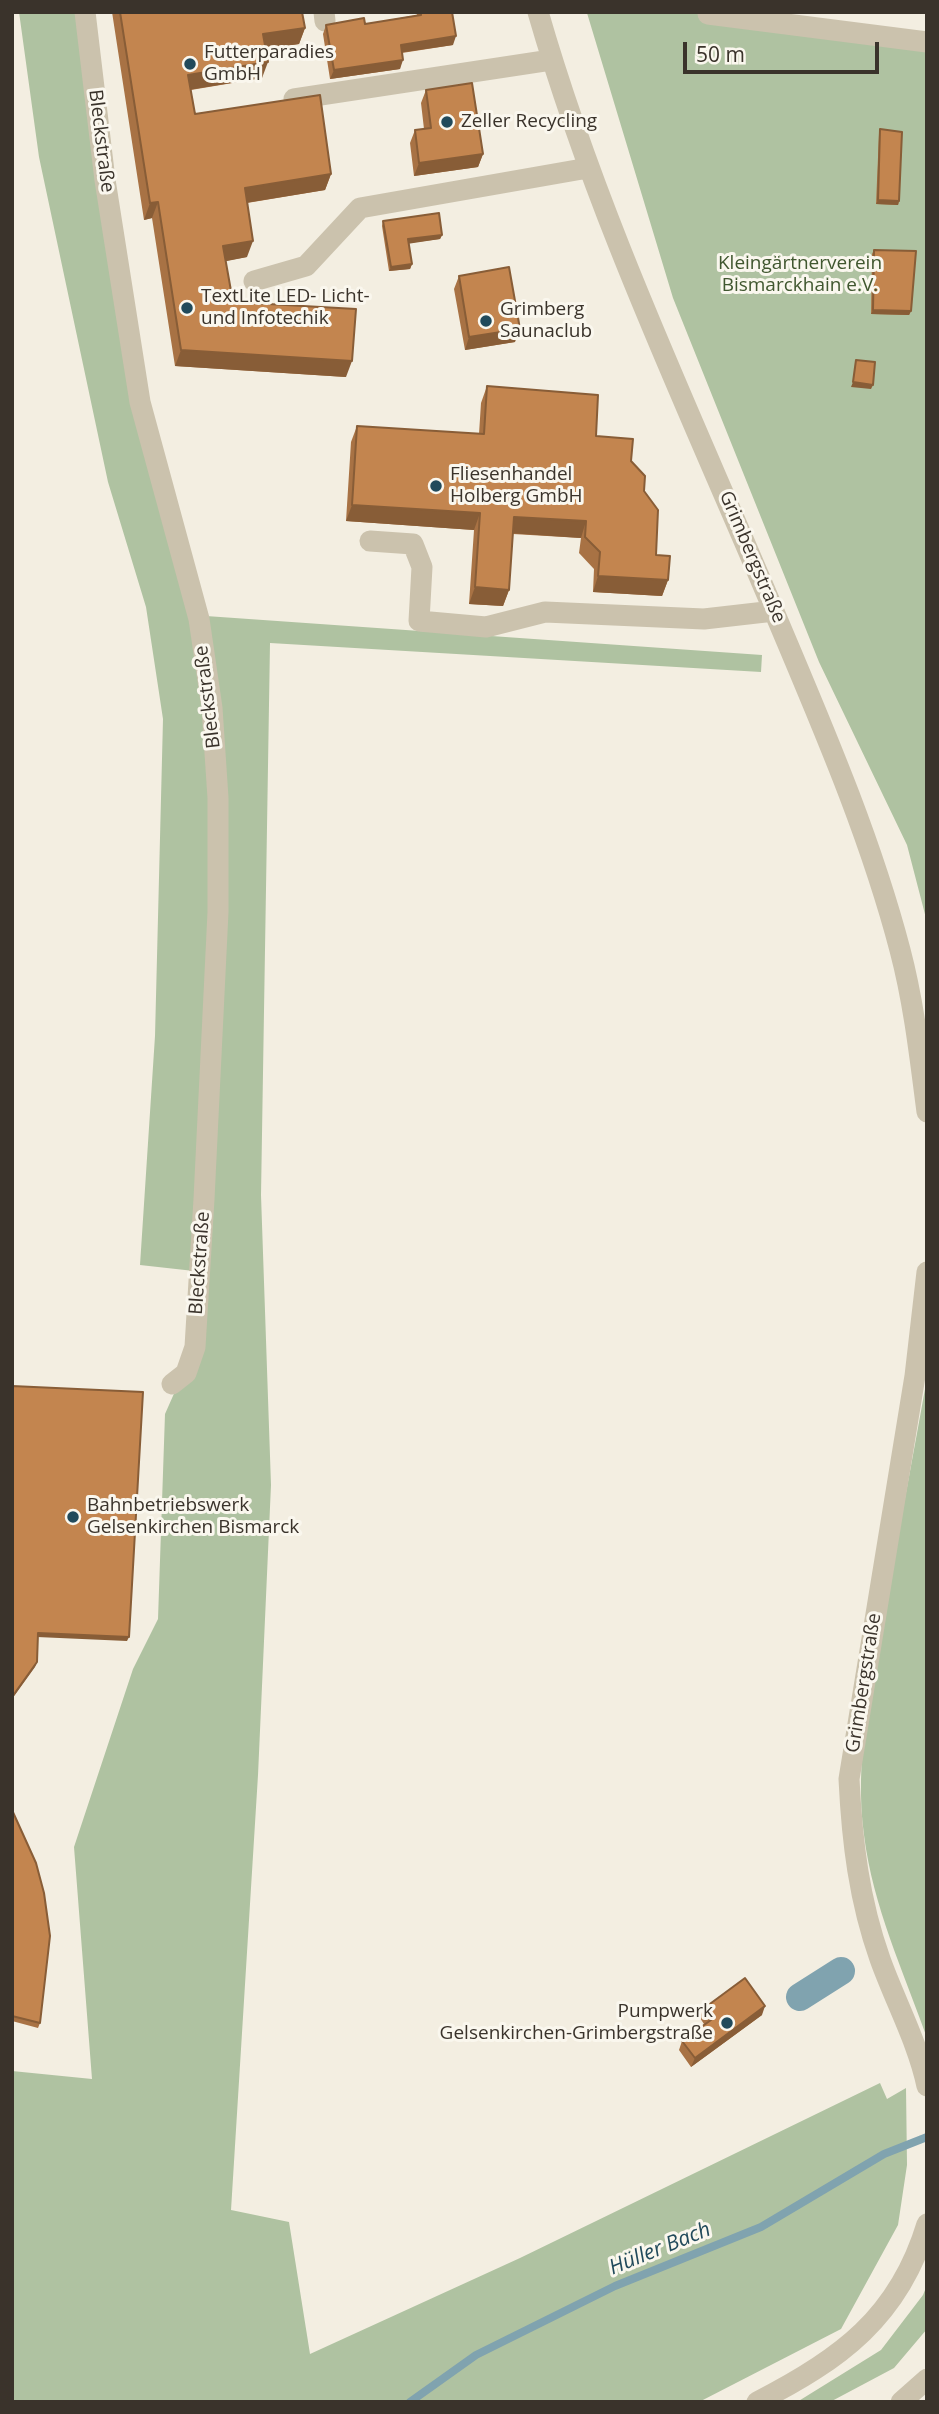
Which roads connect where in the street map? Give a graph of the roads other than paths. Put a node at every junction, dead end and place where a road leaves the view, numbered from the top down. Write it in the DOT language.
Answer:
graph roads {
  1 [pos="85,12"];
  2 [pos="538,12"];
  3 [pos="708,14"];
  4 [pos="755,16"];
  5 [pos="825,21"];
  6 [pos="927,42"];
  7 [pos="551,60"];
  8 [pos="267,104"];
  9 [pos="588,169"];
  10 [pos="254,281"];
  11 [pos="370,541"];
  12 [pos="774,611"];
  13 [pos="927,1112"];
  14 [pos="927,1272"];
  15 [pos="172,1384"];
  16 [pos="926,2083"];
  17 [pos="927,2224"];
  18 [pos="927,2379"];
  19 [pos="757,2402"];
  20 [pos="901,2402"];
  1 -- 15 [label="street, Bleckstraße"];
  2 -- 7 [label="street, Grimbergstraße"];
  3 -- 4 [label="street"];
  4 -- 5 [label="street"];
  5 -- 6 [label="street"];
  7 -- 8 [label="street"];
  7 -- 9 [label="street, Grimbergstraße"];
  9 -- 10 [label="street"];
  9 -- 12 [label="street, Grimbergstraße"];
  11 -- 12 [label="street"];
  12 -- 13 [label="street, Grimbergstraße"];
  14 -- 16 [label="street, Grimbergstraße"];
  17 -- 19 [label="street"];
  18 -- 20 [label="street"];
}
